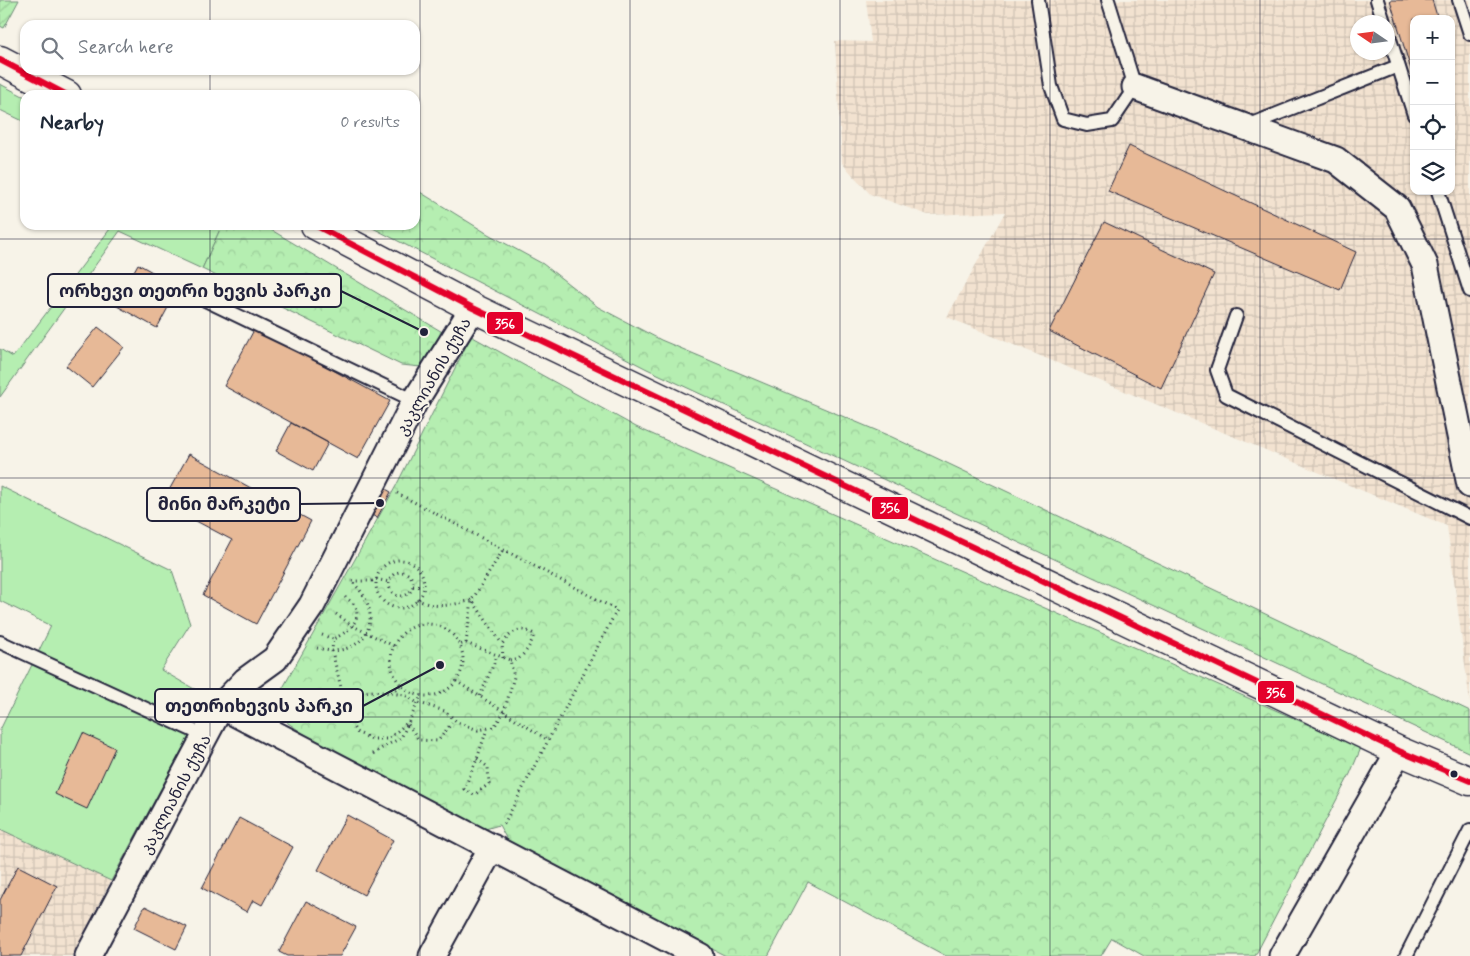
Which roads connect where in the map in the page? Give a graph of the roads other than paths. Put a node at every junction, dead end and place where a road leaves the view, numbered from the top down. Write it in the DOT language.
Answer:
graph roads {
  1 [pos="1038,0"];
  2 [pos="1108,0"];
  3 [pos="1377,0"];
  4 [pos="1459,0"];
  5 [pos="1382,15"];
  6 [pos="1470,34"];
  7 [pos="1395,56"];
  8 [pos="0,60"];
  9 [pos="1398,66"];
  10 [pos="20,71"];
  11 [pos="28,75"];
  12 [pos="1135,87"];
  13 [pos="57,90"];
  14 [pos="1411,105"];
  15 [pos="1244,127"];
  16 [pos="1439,195"];
  17 [pos="324,230"];
  18 [pos="1470,291"];
  19 [pos="195,294"];
  20 [pos="473,308"];
  21 [pos="1236,316"];
  22 [pos="415,401"];
  23 [pos="1470,485"];
  24 [pos="1470,518"];
  25 [pos="0,642"];
  26 [pos="222,706"];
  27 [pos="206,736"];
  28 [pos="1399,751"];
  29 [pos="1470,781"];
  30 [pos="1470,830"];
  31 [pos="492,847"];
  32 [pos="88,956"];
  33 [pos="432,956"];
  34 [pos="700,956"];
  35 [pos="1282,956"];
  36 [pos="1406,956"];
  1 -- 12 [label="lane"];
  2 -- 12 [label="lane"];
  3 -- 5 [label="lane"];
  4 -- 6 [label="lane"];
  7 -- 9 [label="lane"];
  8 -- 10 [label="street"];
  9 -- 14 [label="lane"];
  9 -- 15 [label="lane"];
  11 -- 13 [label="street"];
  12 -- 15 [label="street"];
  15 -- 23 [label="street"];
  16 -- 18 [label="lane"];
  17 -- 20 [label="street"];
  19 -- 22 [label="lane"];
  20 -- 22 [label="street, კაკლიანის ქუჩა"];
  20 -- 28 [label="street"];
  21 -- 24 [label="lane"];
  22 -- 26 [label="street, კაკლიანის ქუჩა"];
  25 -- 27 [label="lane"];
  26 -- 27 [label="street, კაკლიანის ქუჩა"];
  26 -- 31 [label="street"];
  27 -- 32 [label="street, კაკლიანის ქუჩა"];
  28 -- 29 [label="street"];
  28 -- 35 [label="street"];
  30 -- 36 [label="lane"];
  31 -- 33 [label="street"];
  31 -- 34 [label="street"];
}
